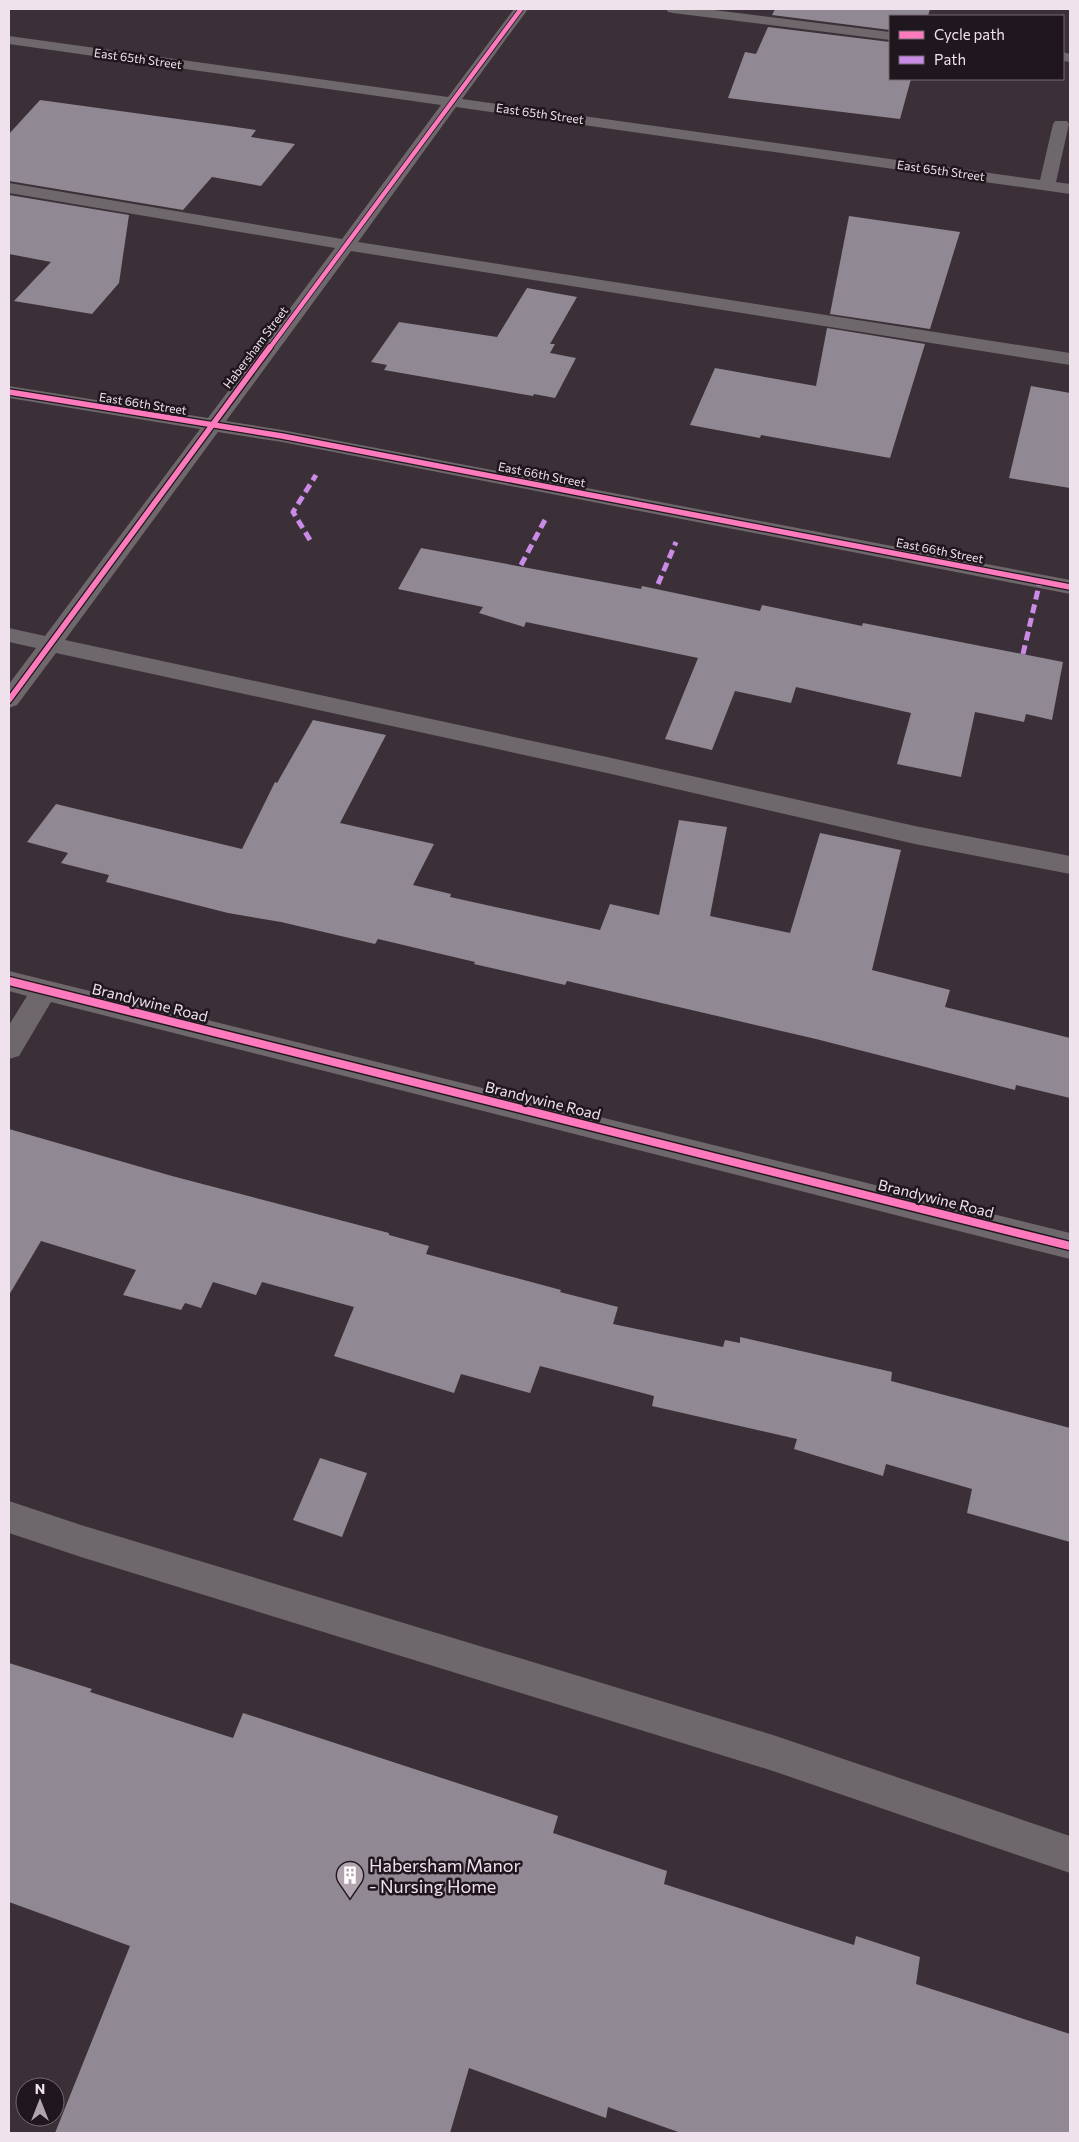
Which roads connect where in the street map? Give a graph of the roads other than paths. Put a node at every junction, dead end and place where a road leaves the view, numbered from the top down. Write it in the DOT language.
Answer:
graph roads {
  1 [pos="521,9"];
  2 [pos="673,9"];
  3 [pos="889,36"];
  4 [pos="9,40"];
  5 [pos="452,101"];
  6 [pos="1061,124"];
  7 [pos="1047,185"];
  8 [pos="9,188"];
  9 [pos="1070,189"];
  10 [pos="346,244"];
  11 [pos="1070,359"];
  12 [pos="9,392"];
  13 [pos="212,425"];
  14 [pos="1070,587"];
  15 [pos="9,635"];
  16 [pos="51,643"];
  17 [pos="9,700"];
  18 [pos="1070,865"];
  19 [pos="9,981"];
  20 [pos="44,990"];
  21 [pos="9,1048"];
  22 [pos="1070,1246"];
  23 [pos="9,1517"];
  24 [pos="1070,1855"];
  1 -- 5 [label="street, Habersham Street"];
  2 -- 3 [label="street"];
  4 -- 5 [label="street, East 65th Street"];
  5 -- 7 [label="street, East 65th Street"];
  5 -- 10 [label="street, Habersham Street"];
  6 -- 7 [label="street"];
  7 -- 9 [label="street, East 65th Street"];
  8 -- 10 [label="street"];
  10 -- 11 [label="street"];
  10 -- 13 [label="street, Habersham Street"];
  12 -- 13 [label="street, East 66th Street"];
  13 -- 14 [label="street, East 66th Street"];
  13 -- 16 [label="street, Habersham Street"];
  15 -- 16 [label="street"];
  16 -- 17 [label="street, Habersham Street"];
  16 -- 18 [label="street"];
  19 -- 20 [label="street, Brandywine Road"];
  20 -- 21 [label="street"];
  20 -- 22 [label="street, Brandywine Road"];
  23 -- 24 [label="street"];
}
